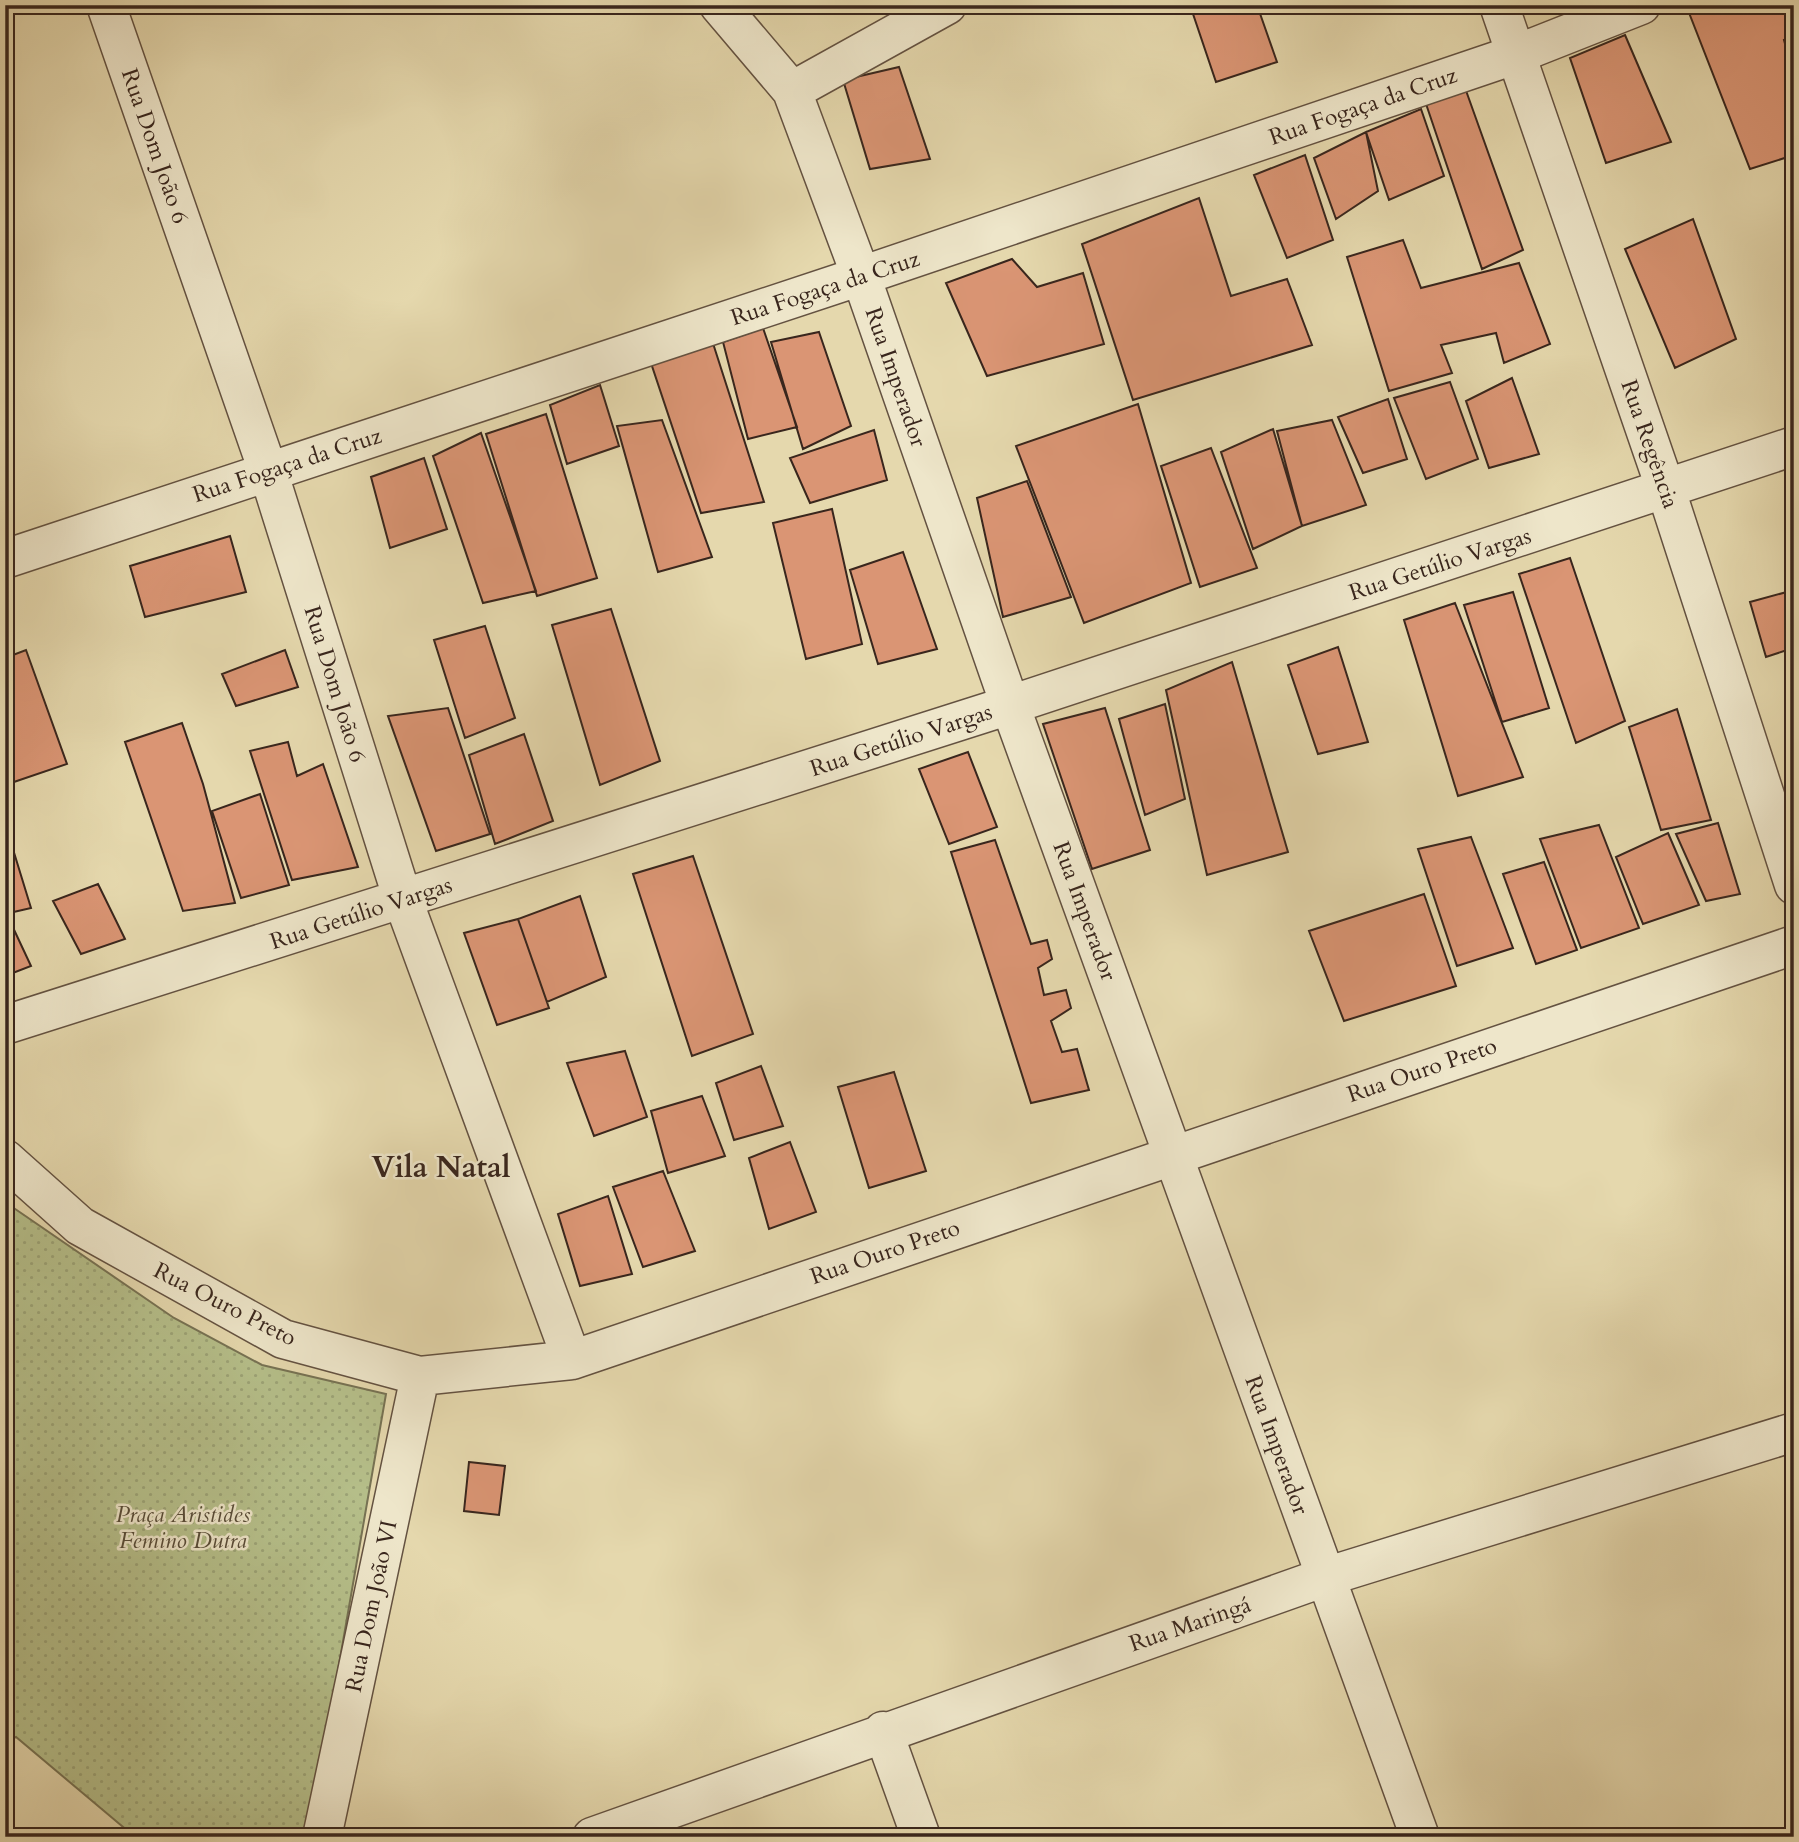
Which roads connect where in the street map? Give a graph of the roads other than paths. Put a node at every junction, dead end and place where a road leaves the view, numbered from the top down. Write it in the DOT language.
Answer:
graph roads {
  1 [pos="106,5"];
  2 [pos="719,5"];
  3 [pos="947,5"];
  4 [pos="1499,5"];
  5 [pos="1641,5"];
  6 [pos="1517,54"];
  7 [pos="792,91"];
  8 [pos="861,276"];
  9 [pos="1794,446"];
  10 [pos="268,471"];
  11 [pos="1666,490"];
  12 [pos="5,559"];
  13 [pos="1010,705"];
  14 [pos="1794,885"];
  15 [pos="403,900"];
  16 [pos="1794,945"];
  17 [pos="5,1025"];
  18 [pos="1173,1154"];
  19 [pos="5,1158"];
  20 [pos="572,1360"];
  21 [pos="420,1376"];
  22 [pos="1794,1432"];
  23 [pos="1325,1577"];
  24 [pos="883,1731"];
  25 [pos="322,1837"];
  26 [pos="592,1837"];
  27 [pos="921,1837"];
  28 [pos="1420,1837"];
  1 -- 10 [label="street, Rua Dom João 6"];
  2 -- 7 [label="street, Rua Imperador"];
  3 -- 7 [label="street"];
  4 -- 6 [label="street, Rua Regência"];
  5 -- 6 [label="street, Rua Fogaça da Cruz"];
  6 -- 8 [label="street, Rua Fogaça da Cruz"];
  6 -- 11 [label="street, Rua Regência"];
  7 -- 8 [label="street, Rua Imperador"];
  8 -- 10 [label="street, Rua Fogaça da Cruz"];
  8 -- 13 [label="street, Rua Imperador"];
  9 -- 11 [label="street, Rua Getúlio Vargas"];
  10 -- 12 [label="street, Rua Fogaça da Cruz"];
  10 -- 15 [label="street, Rua Dom João 6"];
  11 -- 13 [label="street, Rua Getúlio Vargas"];
  11 -- 14 [label="street, Rua Regência"];
  13 -- 15 [label="street, Rua Getúlio Vargas"];
  13 -- 18 [label="street, Rua Imperador"];
  15 -- 17 [label="street, Rua Getúlio Vargas"];
  15 -- 20 [label="street, Rua Dom João 6"];
  16 -- 18 [label="street, Rua Ouro Preto"];
  18 -- 20 [label="street, Rua Ouro Preto"];
  18 -- 23 [label="street, Rua Imperador"];
  19 -- 21 [label="street, Rua Ouro Preto"];
  20 -- 21 [label="street, Rua Ouro Preto"];
  21 -- 25 [label="street, Rua Dom João VI"];
  22 -- 23 [label="street, Rua Maringá"];
  23 -- 24 [label="street, Rua Maringá"];
  23 -- 28 [label="street, Rua Imperador"];
  24 -- 26 [label="street, Rua Maringá"];
  24 -- 27 [label="street"];
}
